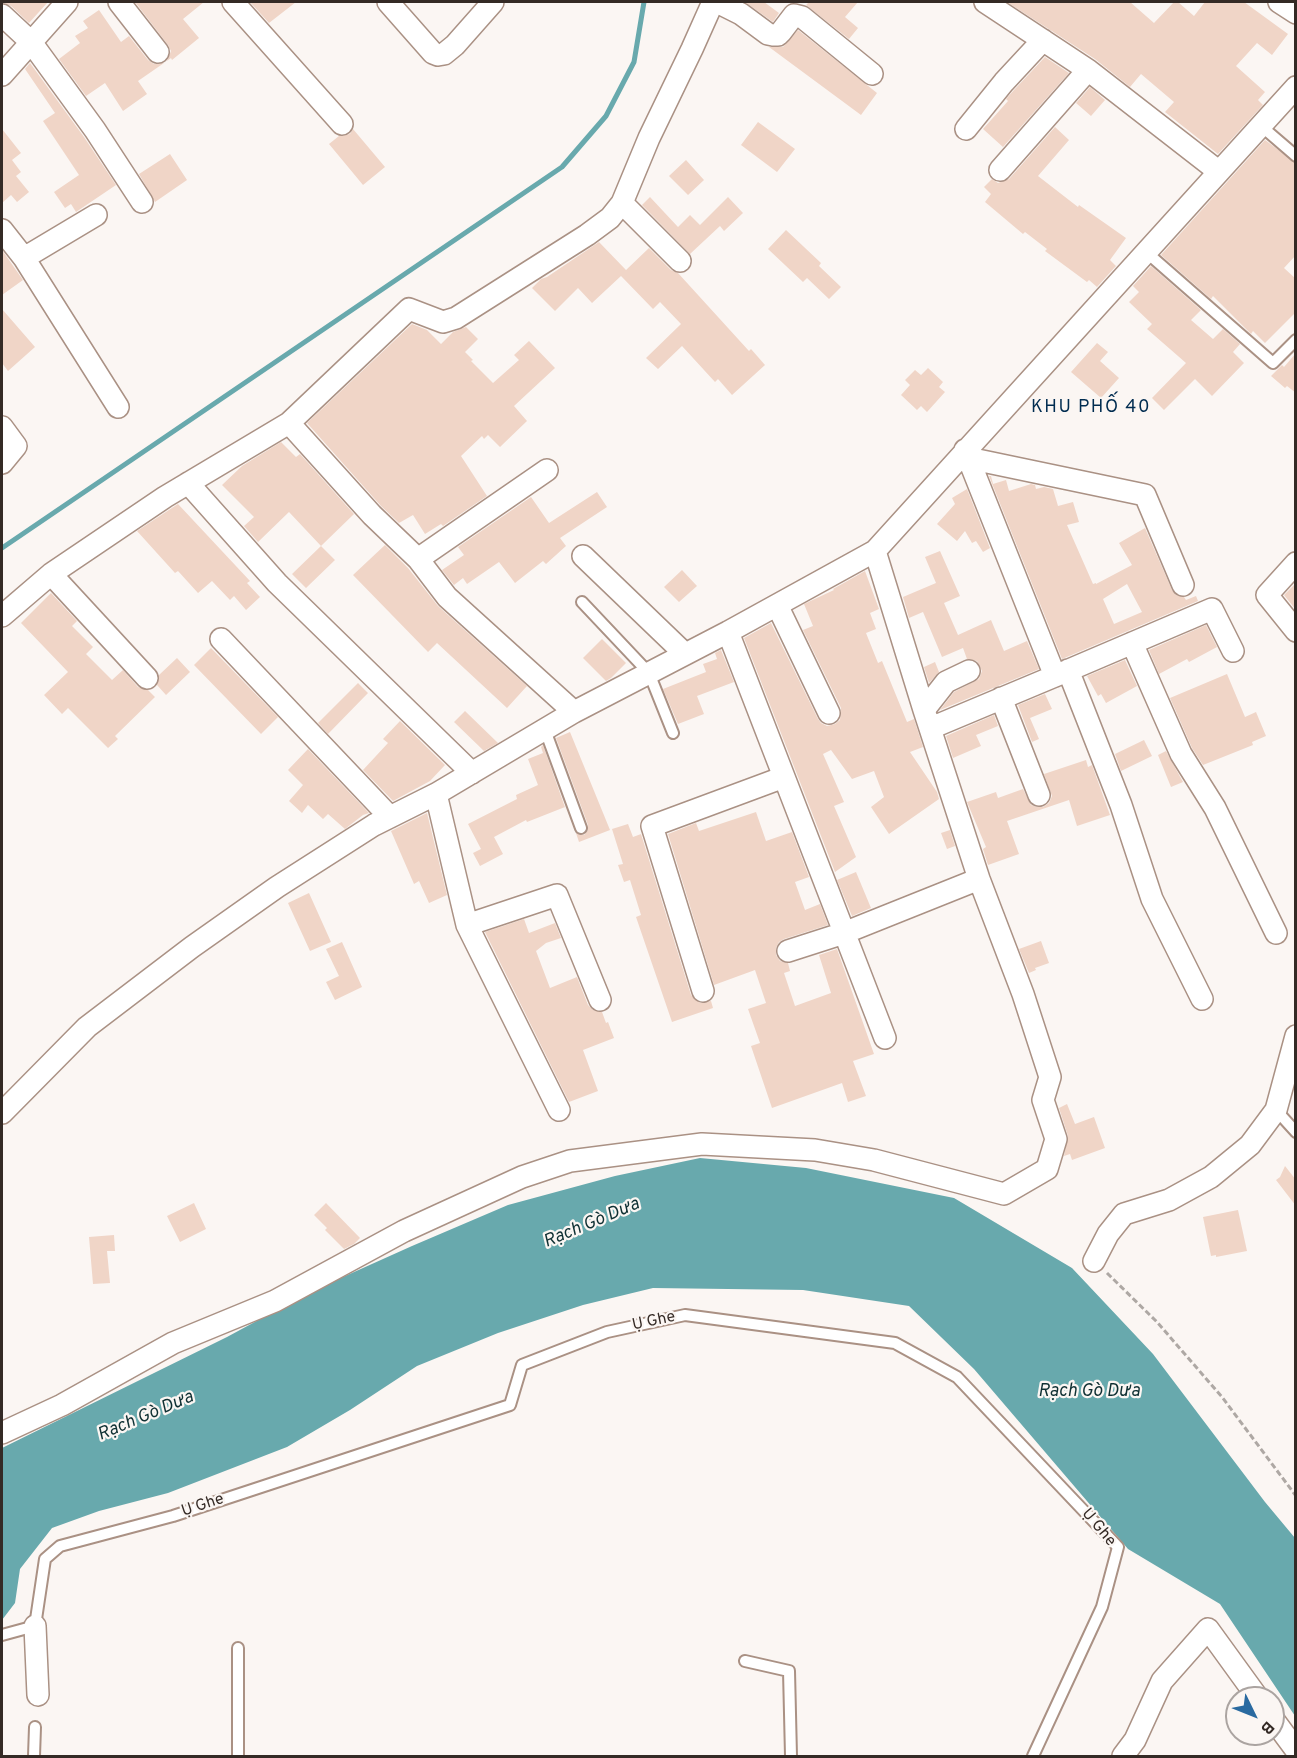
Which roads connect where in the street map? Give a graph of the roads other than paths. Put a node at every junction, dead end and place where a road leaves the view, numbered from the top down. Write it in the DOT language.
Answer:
graph roads {
  1 [pos="67,2"];
  2 [pos="119,2"];
  3 [pos="233,2"];
  4 [pos="388,2"];
  5 [pos="493,2"];
  6 [pos="715,2"];
  7 [pos="985,2"];
  8 [pos="1279,2"];
  9 [pos="1296,13"];
  10 [pos="2,15"];
  11 [pos="1043,40"];
  12 [pos="31,42"];
  13 [pos="158,52"];
  14 [pos="1088,70"];
  15 [pos="872,74"];
  16 [pos="2,75"];
  17 [pos="1296,87"];
  18 [pos="342,124"];
  19 [pos="1260,125"];
  20 [pos="966,129"];
  21 [pos="1296,156"];
  22 [pos="1000,170"];
  23 [pos="1218,171"];
  24 [pos="142,202"];
  25 [pos="622,203"];
  26 [pos="96,215"];
  27 [pos="2,230"];
  28 [pos="1145,251"];
  29 [pos="24,258"];
  30 [pos="680,261"];
  31 [pos="1295,341"];
  32 [pos="118,407"];
  33 [pos="289,423"];
  34 [pos="2,427"];
  35 [pos="967,454"];
  36 [pos="2,463"];
  37 [pos="547,470"];
  38 [pos="188,483"];
  39 [pos="875,551"];
  40 [pos="583,556"];
  41 [pos="418,560"];
  42 [pos="1296,563"];
  43 [pos="51,574"];
  44 [pos="1183,585"];
  45 [pos="582,602"];
  46 [pos="777,605"];
  47 [pos="2,616"];
  48 [pos="1296,631"];
  49 [pos="728,632"];
  50 [pos="221,639"];
  51 [pos="1132,643"];
  52 [pos="1233,651"];
  53 [pos="685,654"];
  54 [pos="969,671"];
  55 [pos="1062,673"];
  56 [pos="649,674"];
  57 [pos="147,678"];
  58 [pos="1001,698"];
  59 [pos="574,712"];
  60 [pos="829,713"];
  61 [pos="927,719"];
  62 [pos="545,730"];
  63 [pos="673,733"];
  64 [pos="472,773"];
  65 [pos="784,777"];
  66 [pos="436,794"];
  67 [pos="1039,795"];
  68 [pos="390,817"];
  69 [pos="581,828"];
  70 [pos="980,879"];
  71 [pos="468,925"];
  72 [pos="844,933"];
  73 [pos="1276,933"];
  74 [pos="788,951"];
  75 [pos="703,991"];
  76 [pos="1202,999"];
  77 [pos="600,1000"];
  78 [pos="1296,1036"];
  79 [pos="885,1038"];
  80 [pos="559,1110"];
  81 [pos="1276,1110"];
  82 [pos="2,1113"];
  83 [pos="1296,1132"];
  84 [pos="1094,1261"];
  85 [pos="2,1433"];
  86 [pos="35,1626"];
  87 [pos="2,1635"];
  88 [pos="238,1648"];
  89 [pos="745,1661"];
  90 [pos="1249,1686"];
  91 [pos="38,1695"];
  92 [pos="35,1727"];
  93 [pos="1285,1735"];
  94 [pos="1296,1750"];
  95 [pos="34,1756"];
  96 [pos="238,1756"];
  97 [pos="791,1756"];
  98 [pos="1033,1756"];
  99 [pos="1123,1756"];
  1 -- 12 [label="street"];
  2 -- 13 [label="street"];
  3 -- 18 [label="street"];
  4 -- 5 [label="street"];
  6 -- 15 [label="street"];
  6 -- 25 [label="street"];
  7 -- 11 [label="street"];
  8 -- 9 [label="street"];
  10 -- 12 [label="street"];
  11 -- 14 [label="street"];
  11 -- 20 [label="street"];
  12 -- 16 [label="street"];
  12 -- 24 [label="street"];
  14 -- 22 [label="street"];
  14 -- 23 [label="street"];
  17 -- 19 [label="street"];
  19 -- 21 [label="lane"];
  19 -- 23 [label="street"];
  23 -- 28 [label="street"];
  25 -- 30 [label="street"];
  25 -- 33 [label="street"];
  26 -- 29 [label="street"];
  27 -- 29 [label="street"];
  28 -- 31 [label="lane"];
  28 -- 35 [label="street"];
  29 -- 32 [label="street"];
  33 -- 38 [label="street"];
  33 -- 41 [label="street"];
  34 -- 36 [label="street"];
  35 -- 39 [label="street"];
  35 -- 44 [label="street"];
  35 -- 55 [label="street"];
  37 -- 41 [label="street"];
  38 -- 43 [label="street"];
  38 -- 64 [label="street"];
  39 -- 46 [label="street"];
  39 -- 61 [label="street"];
  40 -- 53 [label="street"];
  41 -- 59 [label="street"];
  42 -- 48 [label="street"];
  43 -- 47 [label="street"];
  43 -- 57 [label="street"];
  45 -- 56 [label="lane"];
  46 -- 49 [label="street"];
  46 -- 60 [label="street"];
  49 -- 53 [label="street"];
  49 -- 65 [label="street"];
  50 -- 68 [label="street"];
  51 -- 52 [label="street"];
  51 -- 55 [label="street"];
  51 -- 73 [label="street"];
  53 -- 56 [label="street"];
  54 -- 61 [label="street"];
  55 -- 58 [label="street"];
  55 -- 76 [label="street"];
  56 -- 59 [label="street"];
  56 -- 63 [label="lane"];
  58 -- 61 [label="street"];
  58 -- 67 [label="street"];
  59 -- 62 [label="street"];
  61 -- 70 [label="street"];
  62 -- 64 [label="street"];
  62 -- 69 [label="lane"];
  64 -- 66 [label="street"];
  65 -- 72 [label="street"];
  65 -- 75 [label="street"];
  66 -- 68 [label="street"];
  66 -- 71 [label="street"];
  68 -- 82 [label="street"];
  70 -- 72 [label="street"];
  70 -- 85 [label="street"];
  71 -- 77 [label="street"];
  71 -- 80 [label="street"];
  72 -- 74 [label="street"];
  72 -- 79 [label="street"];
  78 -- 81 [label="street"];
  81 -- 83 [label="lane"];
  81 -- 84 [label="street"];
  86 -- 87 [label="lane"];
  86 -- 91 [label="street"];
  86 -- 98 [label="lane, Ụ Ghe"];
  88 -- 96 [label="lane"];
  89 -- 97 [label="lane"];
  90 -- 99 [label="street"];
  92 -- 95 [label="lane"];
  93 -- 94 [label="street"];
}
